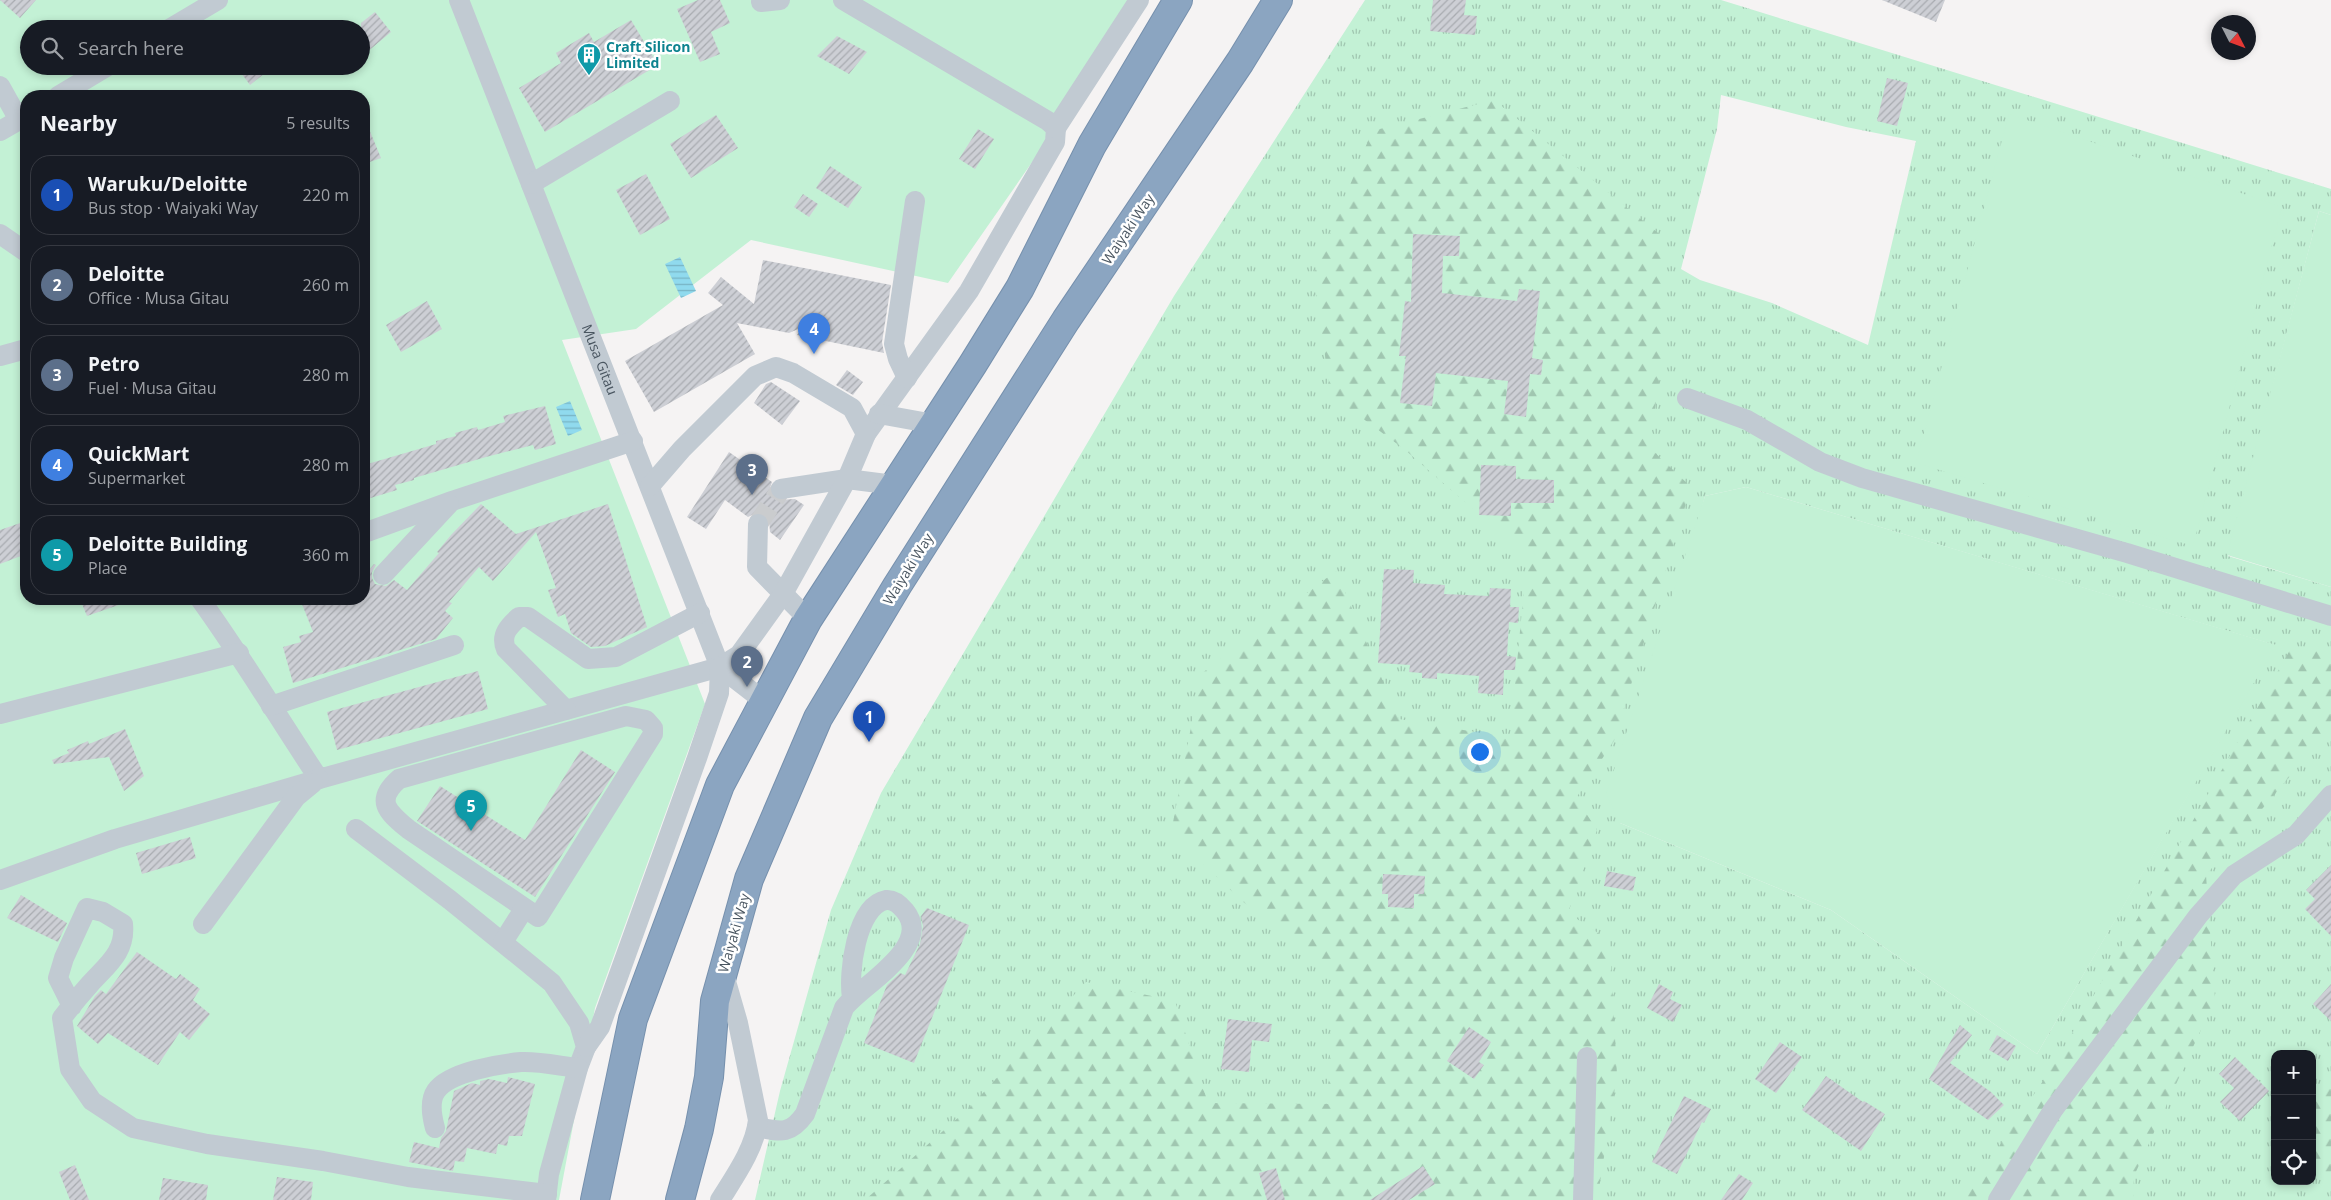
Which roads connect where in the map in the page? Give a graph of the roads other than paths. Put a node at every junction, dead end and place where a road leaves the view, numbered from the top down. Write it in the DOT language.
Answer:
graph roads {
  1 [pos="459,0"];
  2 [pos="843,0"];
  3 [pos="1140,0"];
  4 [pos="1178,0"];
  5 [pos="1278,0"];
  6 [pos="208,2"];
  7 [pos="182,20"];
  8 [pos="93,75"];
  9 [pos="0,86"];
  10 [pos="68,90"];
  11 [pos="670,101"];
  12 [pos="20,114"];
  13 [pos="20,120"];
  14 [pos="1056,128"];
  15 [pos="0,131"];
  16 [pos="531,184"];
  17 [pos="915,201"];
  18 [pos="0,234"];
  19 [pos="20,248"];
  20 [pos="20,351"];
  21 [pos="0,356"];
  22 [pos="907,378"];
  23 [pos="1688,398"];
  24 [pos="879,414"];
  25 [pos="934,424"];
  26 [pos="866,434"];
  27 [pos="633,441"];
  28 [pos="847,479"];
  29 [pos="894,485"];
  30 [pos="650,486"];
  31 [pos="781,489"];
  32 [pos="452,501"];
  33 [pos="758,524"];
  34 [pos="370,531"];
  35 [pos="383,575"];
  36 [pos="783,594"];
  37 [pos="204,605"];
  38 [pos="700,613"];
  39 [pos="2331,616"];
  40 [pos="808,620"];
  41 [pos="454,645"];
  42 [pos="239,653"];
  43 [pos="720,667"];
  44 [pos="764,701"];
  45 [pos="271,706"];
  46 [pos="566,710"];
  47 [pos="0,714"];
  48 [pos="319,779"];
  49 [pos="2331,795"];
  50 [pos="356,829"];
  51 [pos="0,880"];
  52 [pos="524,909"];
  53 [pos="203,924"];
  54 [pos="503,942"];
  55 [pos="724,971"];
  56 [pos="852,998"];
  57 [pos="72,1006"];
  58 [pos="586,1046"];
  59 [pos="1587,1057"];
  60 [pos="578,1068"];
  61 [pos="757,1127"];
  62 [pos="435,1128"];
  63 [pos="547,1197"];
  64 [pos="595,1200"];
  65 [pos="680,1200"];
  66 [pos="720,1200"];
  67 [pos="1583,1200"];
  68 [pos="1998,1200"];
  1 -- 16 [label="street, Musa Gitau"];
  2 -- 14 [label="street"];
  3 -- 14 [label="street"];
  4 -- 25 [label="highway"];
  5 -- 55 [label="highway, Waiyaki Way"];
  6 -- 7 [label="street"];
  8 -- 10 [label="street"];
  9 -- 12 [label="street"];
  11 -- 16 [label="street"];
  13 -- 15 [label="street"];
  14 -- 22 [label="street"];
  16 -- 27 [label="street, Musa Gitau"];
  17 -- 22 [label="street"];
  18 -- 19 [label="street"];
  20 -- 21 [label="street"];
  22 -- 24 [label="street"];
  23 -- 39 [label="street"];
  24 -- 25 [label="street"];
  24 -- 26 [label="street"];
  25 -- 29 [label="highway"];
  26 -- 28 [label="street"];
  26 -- 30 [label="street"];
  27 -- 30 [label="street, Musa Gitau"];
  27 -- 32 [label="street"];
  28 -- 29 [label="street"];
  28 -- 31 [label="street"];
  28 -- 36 [label="street"];
  29 -- 40 [label="highway"];
  30 -- 38 [label="street, Musa Gitau"];
  32 -- 34 [label="street"];
  32 -- 35 [label="street"];
  33 -- 36 [label="street"];
  36 -- 40 [label="street"];
  36 -- 43 [label="street"];
  37 -- 42 [label="street"];
  38 -- 43 [label="street, Musa Gitau"];
  38 -- 46 [label="street"];
  40 -- 44 [label="highway"];
  41 -- 45 [label="street"];
  42 -- 45 [label="street"];
  42 -- 47 [label="street"];
  43 -- 44 [label="street"];
  43 -- 46 [label="street"];
  43 -- 58 [label="street"];
  44 -- 64 [label="highway"];
  45 -- 48 [label="street"];
  46 -- 48 [label="street"];
  48 -- 51 [label="street"];
  48 -- 53 [label="street"];
  49 -- 68 [label="street"];
  50 -- 54 [label="street"];
  52 -- 52 [label="street"];
  52 -- 54 [label="street"];
  54 -- 58 [label="street"];
  55 -- 61 [label="street"];
  55 -- 65 [label="highway, Waiyaki Way"];
  56 -- 61 [label="street"];
  57 -- 63 [label="street"];
  58 -- 60 [label="street"];
  59 -- 67 [label="street"];
  60 -- 62 [label="street"];
  60 -- 63 [label="street"];
  61 -- 66 [label="street"];
}
